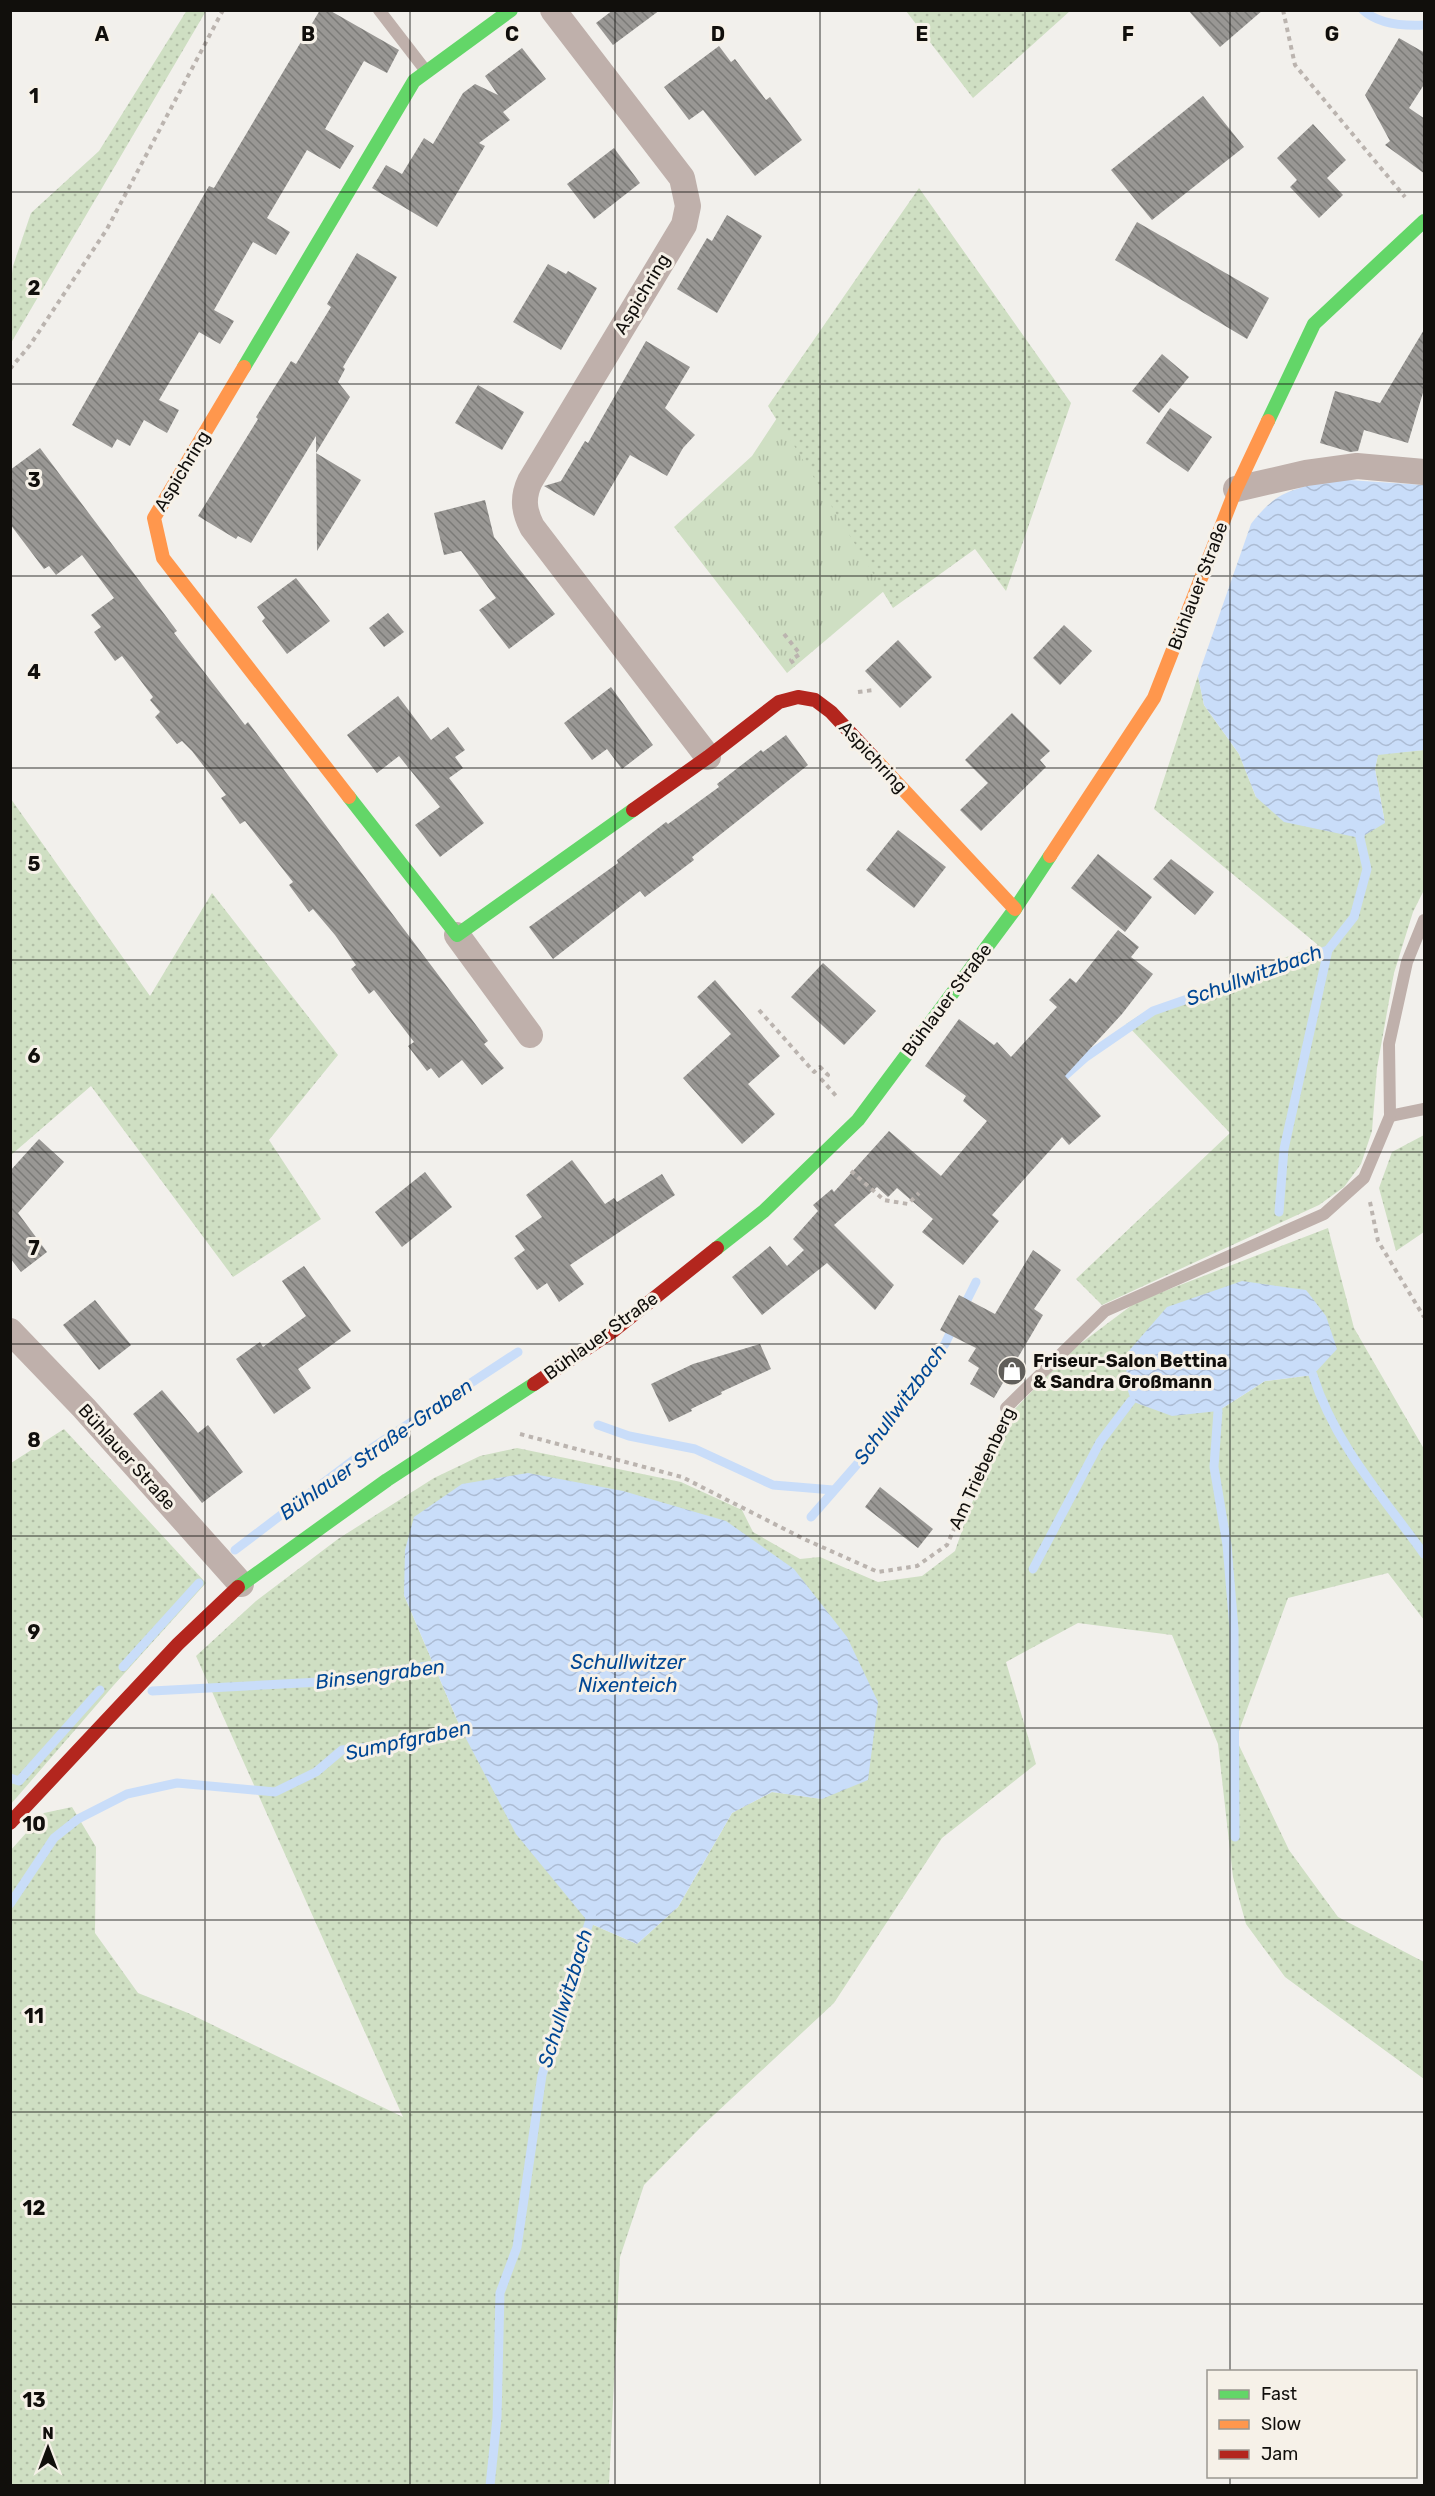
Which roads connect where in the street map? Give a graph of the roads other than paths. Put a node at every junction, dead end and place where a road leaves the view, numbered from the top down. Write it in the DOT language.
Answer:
graph roads {
  1 [pos="379,10"];
  2 [pos="511,10"];
  3 [pos="553,10"];
  4 [pos="427,72"];
  5 [pos="1425,221"];
  6 [pos="1425,472"];
  7 [pos="1236,489"];
  8 [pos="708,757"];
  9 [pos="1015,909"];
  10 [pos="1425,920"];
  11 [pos="457,935"];
  12 [pos="530,1035"];
  13 [pos="1425,1109"];
  14 [pos="1390,1116"];
  15 [pos="10,1331"];
  16 [pos="1006,1408"];
  17 [pos="241,1584"];
  18 [pos="10,1823"];
  1 -- 4 [label="lane"];
  2 -- 4 [label="street, Aspichring"];
  3 -- 8 [label="street, Aspichring"];
  4 -- 11 [label="street, Aspichring"];
  5 -- 7 [label="street, Bühlauer Straße"];
  6 -- 7 [label="street"];
  7 -- 9 [label="street, Bühlauer Straße"];
  8 -- 9 [label="street, Aspichring"];
  8 -- 11 [label="street, Aspichring"];
  9 -- 17 [label="street, Bühlauer Straße"];
  10 -- 14 [label="lane, Am Triebenberg"];
  11 -- 12 [label="street, Aspichring"];
  13 -- 14 [label="lane"];
  14 -- 16 [label="lane, Am Triebenberg"];
  15 -- 17 [label="street, Bühlauer Straße"];
  17 -- 18 [label="street, Bühlauer Straße"];
}
